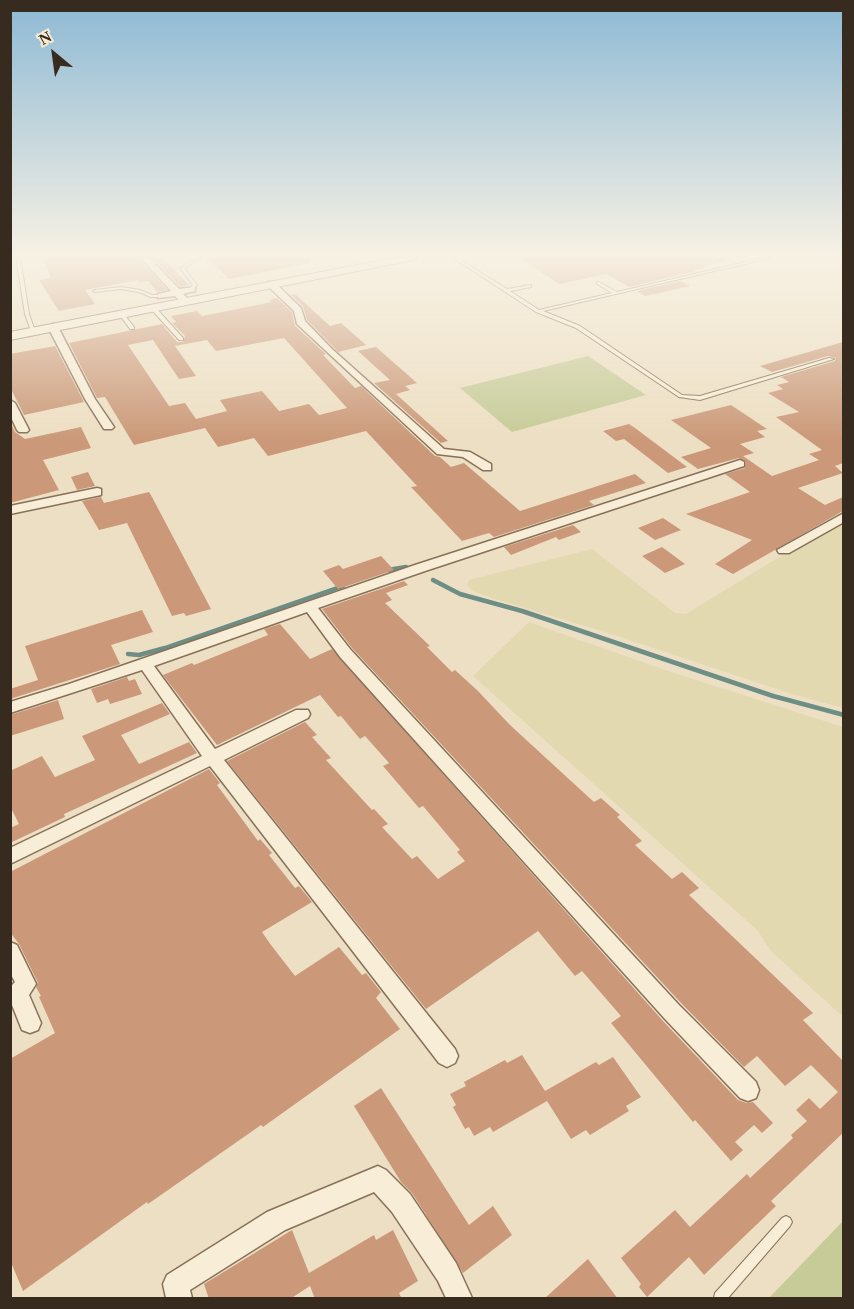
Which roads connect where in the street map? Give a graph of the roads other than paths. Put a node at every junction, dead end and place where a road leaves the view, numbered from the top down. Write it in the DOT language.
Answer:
graph roads {
  1 [pos="28,318"];
  2 [pos="100,318"];
  3 [pos="124,318"];
  4 [pos="162,318"];
  5 [pos="299,318"];
  6 [pos="556,318"];
  7 [pos="53,327"];
  8 [pos="132,328"];
  9 [pos="33,331"];
  10 [pos="10,336"];
  11 [pos="181,339"];
  12 [pos="831,359"];
  13 [pos="10,403"];
  14 [pos="13,417"];
  15 [pos="108,427"];
  16 [pos="23,430"];
  17 [pos="740,464"];
  18 [pos="488,466"];
  19 [pos="97,492"];
  20 [pos="10,510"];
  21 [pos="843,517"];
  22 [pos="784,550"];
  23 [pos="310,607"];
  24 [pos="145,663"];
  25 [pos="10,708"];
  26 [pos="302,714"];
  27 [pos="212,757"];
  28 [pos="10,857"];
  29 [pos="10,951"];
  30 [pos="30,1023"];
  31 [pos="447,1056"];
  32 [pos="748,1090"];
  33 [pos="786,1222"];
  34 [pos="179,1299"];
  35 [pos="459,1299"];
  36 [pos="720,1299"];
  1 -- 9 [label="lane"];
  2 -- 7 [label="street"];
  3 -- 8 [label="lane"];
  4 -- 11 [label="lane"];
  5 -- 18 [label="street"];
  6 -- 12 [label="lane"];
  7 -- 9 [label="street"];
  7 -- 15 [label="street"];
  9 -- 10 [label="street"];
  13 -- 14 [label="street"];
  14 -- 16 [label="street"];
  17 -- 23 [label="street"];
  19 -- 20 [label="street"];
  21 -- 22 [label="street"];
  23 -- 24 [label="street"];
  23 -- 32 [label="street"];
  24 -- 25 [label="street"];
  24 -- 27 [label="street"];
  26 -- 27 [label="street"];
  27 -- 28 [label="street"];
  27 -- 31 [label="street"];
  29 -- 30 [label="street"];
  33 -- 36 [label="lane"];
  34 -- 35 [label="street"];
}
